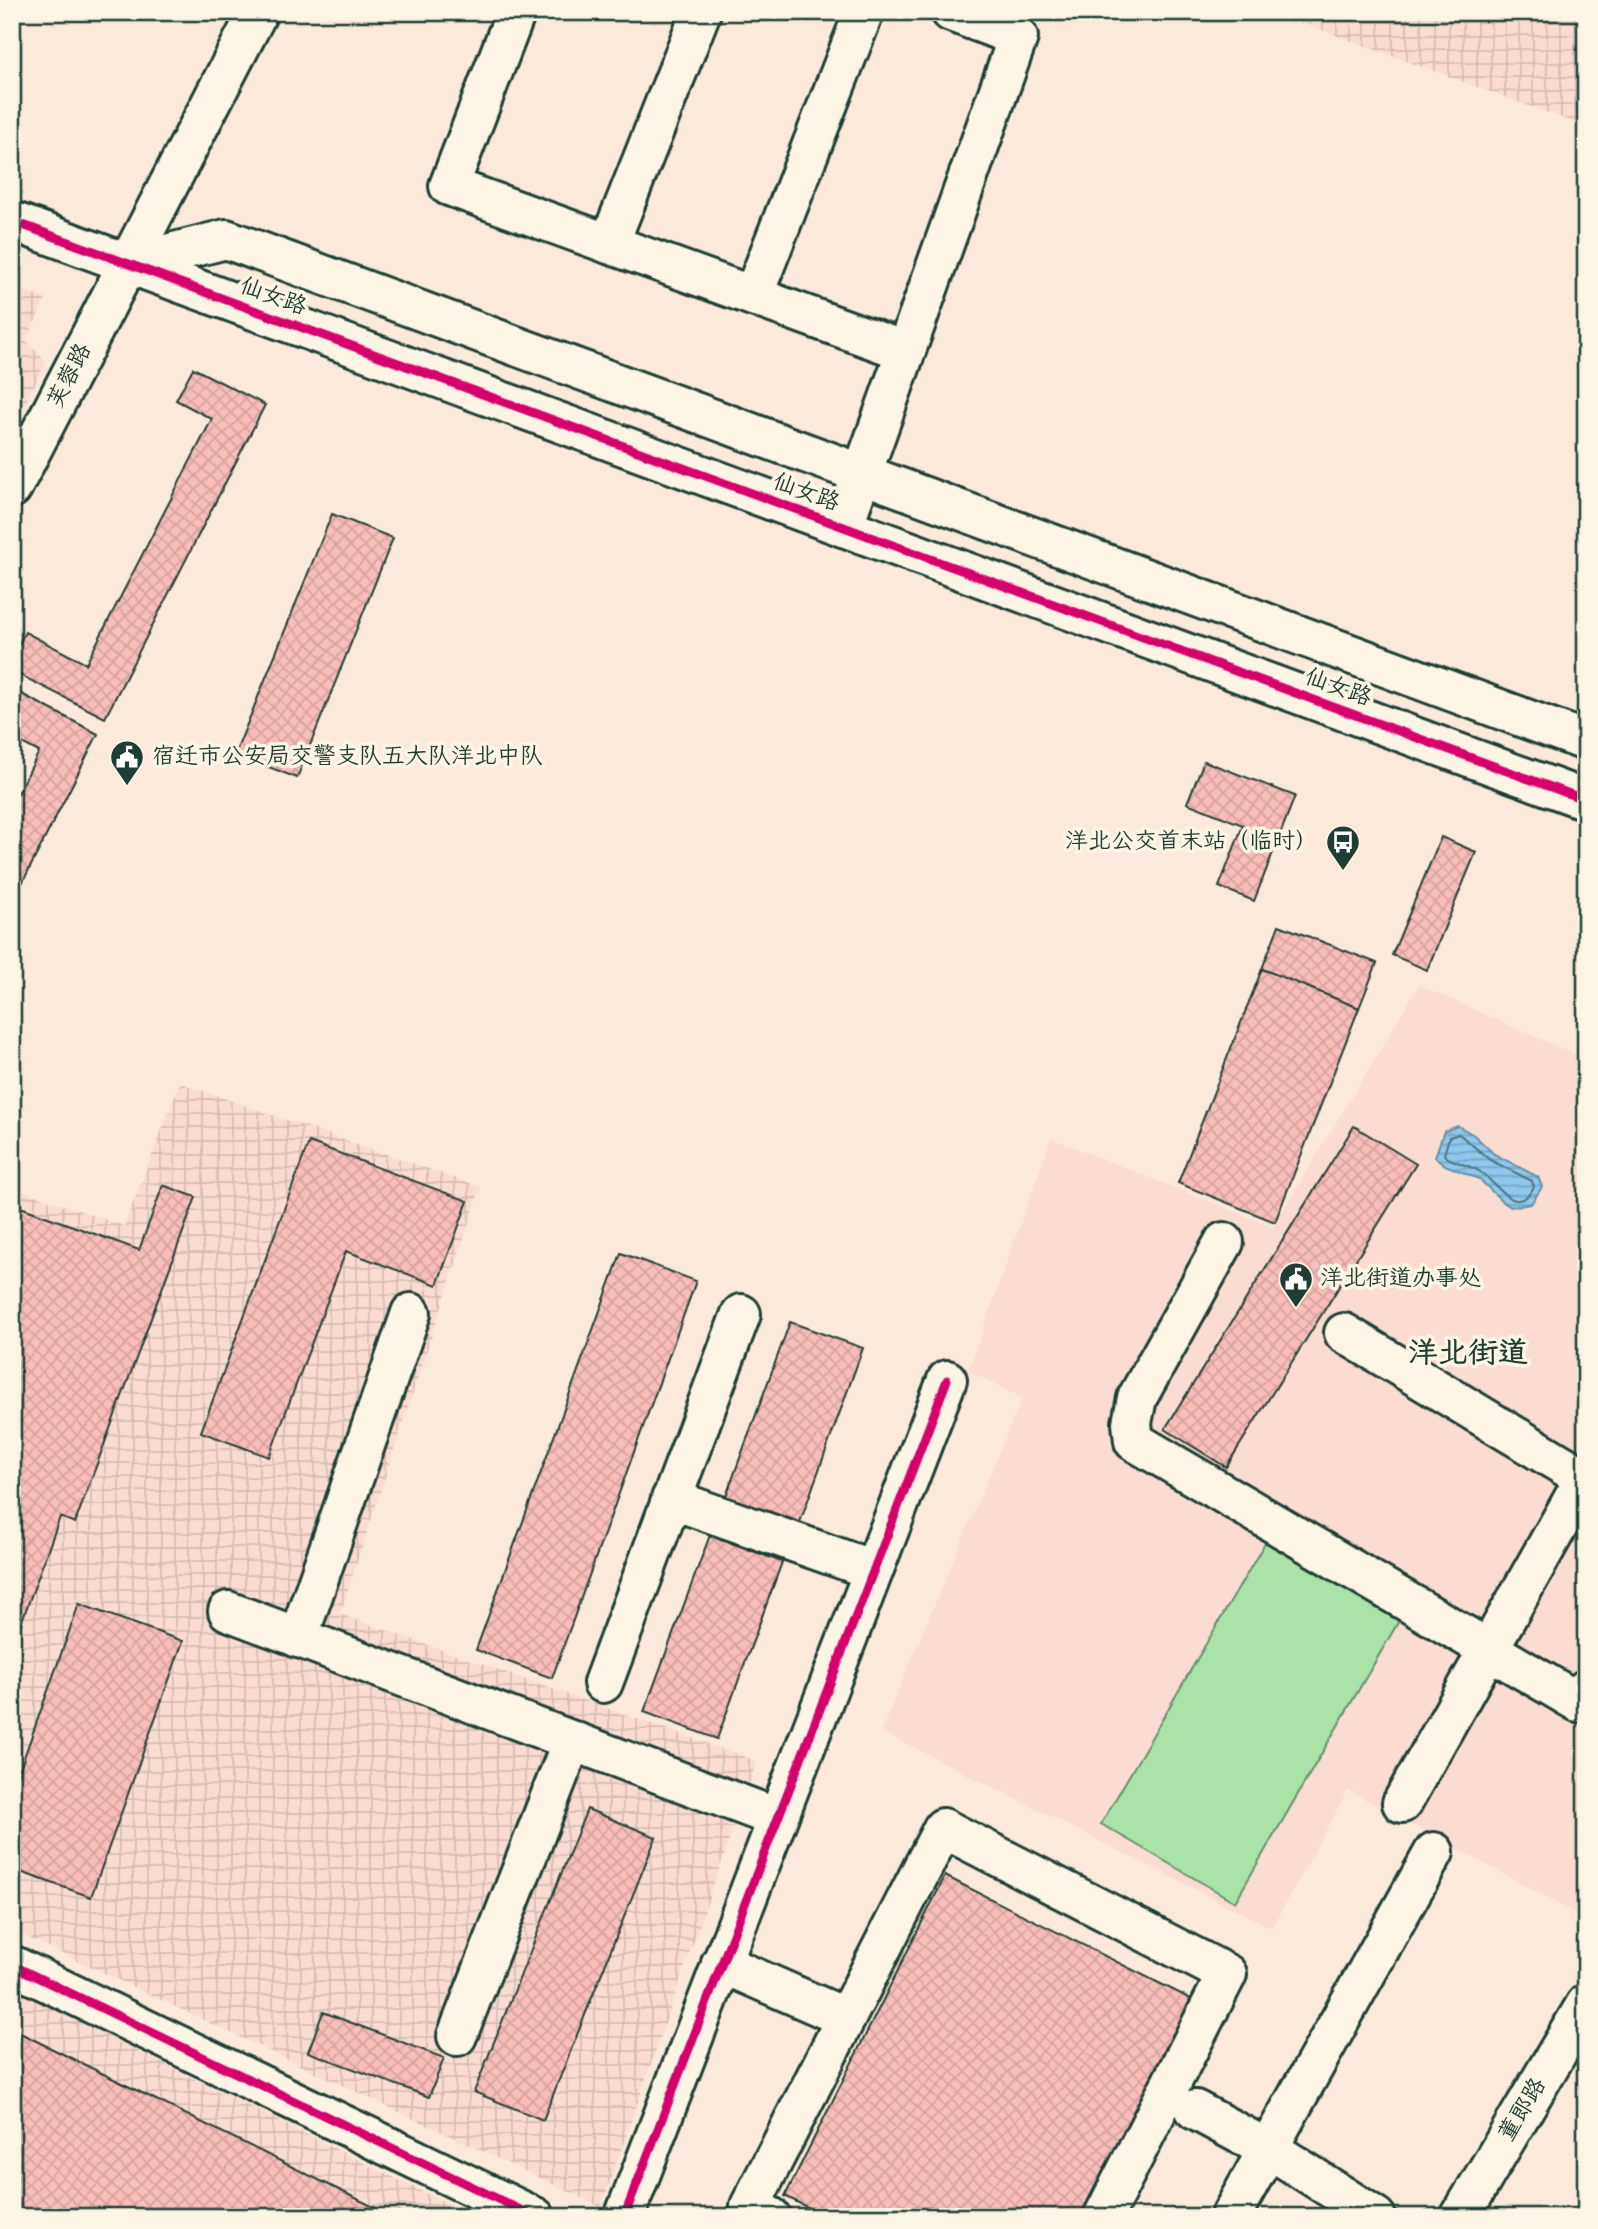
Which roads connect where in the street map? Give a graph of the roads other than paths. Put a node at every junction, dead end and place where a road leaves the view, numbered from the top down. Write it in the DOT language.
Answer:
graph roads {
  1 [pos="258,12"];
  2 [pos="516,12"];
  3 [pos="701,12"];
  4 [pos="864,12"];
  5 [pos="951,12"];
  6 [pos="12,221"];
  7 [pos="609,244"];
  8 [pos="127,264"];
  9 [pos="753,296"];
  10 [pos="905,351"];
  11 [pos="862,474"];
  12 [pos="12,488"];
  13 [pos="843,527"];
  14 [pos="1586,741"];
  15 [pos="1586,800"];
  16 [pos="1224,1242"];
  17 [pos="411,1313"];
  18 [pos="741,1314"];
  19 [pos="1344,1333"];
  20 [pos="947,1380"];
  21 [pos="1585,1479"];
  22 [pos="671,1499"];
  23 [pos="873,1570"];
  24 [pos="228,1611"];
  25 [pos="298,1638"];
  26 [pos="1488,1650"];
  27 [pos="603,1683"];
  28 [pos="1586,1689"];
  29 [pos="572,1741"];
  30 [pos="1402,1803"];
  31 [pos="777,1818"];
  32 [pos="1434,1852"];
  33 [pos="721,1963"];
  34 [pos="12,1965"];
  35 [pos="1586,2004"];
  36 [pos="846,2018"];
  37 [pos="457,2036"];
  38 [pos="1195,2110"];
  39 [pos="1268,2149"];
  40 [pos="535,2217"];
  41 [pos="624,2217"];
  42 [pos="771,2217"];
  43 [pos="1103,2217"];
  44 [pos="1230,2217"];
  45 [pos="1376,2217"];
  46 [pos="1460,2217"];
  1 -- 8 [label="street, 芙蓉路"];
  2 -- 7 [label="street"];
  3 -- 7 [label="street"];
  4 -- 9 [label="street"];
  5 -- 10 [label="street"];
  6 -- 8 [label="street, 仙女路"];
  7 -- 9 [label="street"];
  8 -- 11 [label="street"];
  8 -- 12 [label="street, 芙蓉路"];
  8 -- 13 [label="street, 仙女路"];
  9 -- 10 [label="street"];
  10 -- 11 [label="street"];
  11 -- 13 [label="street"];
  11 -- 14 [label="street"];
  13 -- 15 [label="street, 仙女路"];
  16 -- 26 [label="street"];
  17 -- 25 [label="street"];
  18 -- 22 [label="street"];
  19 -- 21 [label="street"];
  20 -- 23 [label="street"];
  21 -- 26 [label="street"];
  22 -- 23 [label="street"];
  22 -- 27 [label="street"];
  23 -- 31 [label="street"];
  24 -- 25 [label="street"];
  25 -- 29 [label="street"];
  26 -- 28 [label="street"];
  26 -- 30 [label="street"];
  29 -- 31 [label="street"];
  29 -- 37 [label="street"];
  31 -- 33 [label="street"];
  32 -- 39 [label="street"];
  33 -- 36 [label="street"];
  33 -- 41 [label="street"];
  34 -- 40 [label="street"];
  35 -- 46 [label="street, 董郎路"];
  36 -- 42 [label="street"];
  36 -- 43 [label="street"];
  38 -- 39 [label="street"];
  39 -- 44 [label="street"];
  39 -- 45 [label="street"];
}
